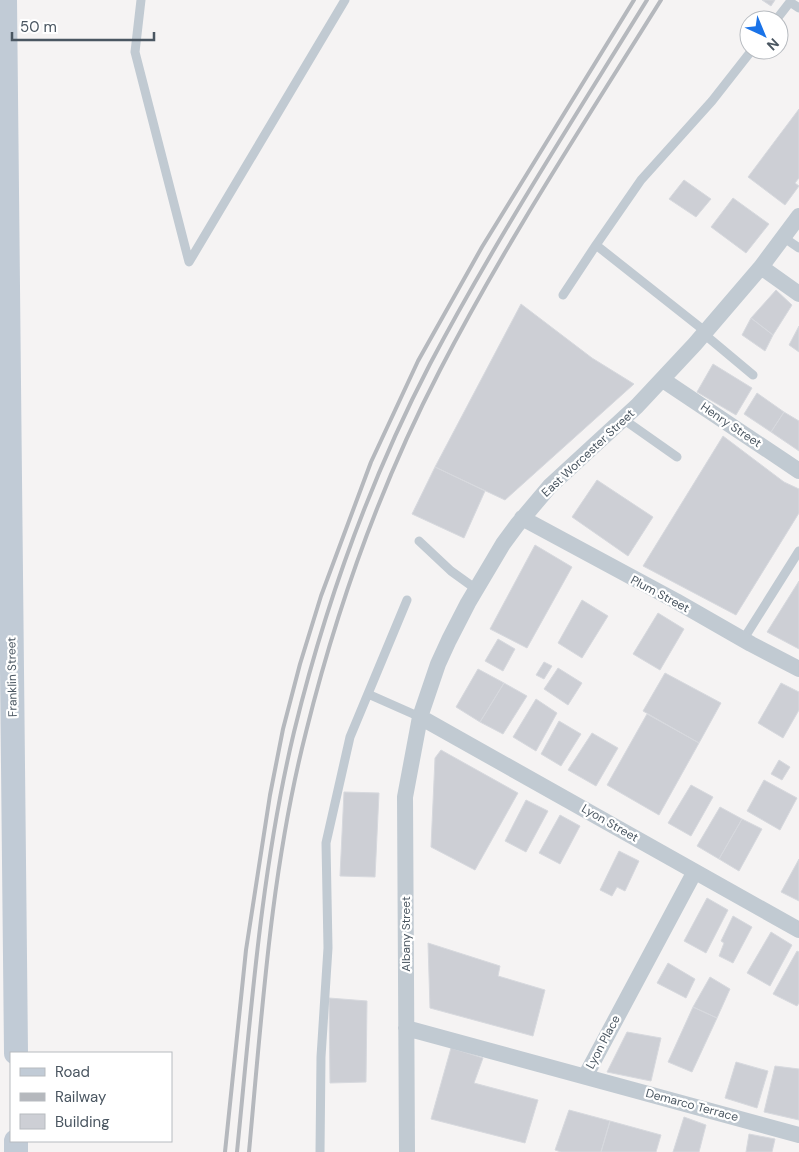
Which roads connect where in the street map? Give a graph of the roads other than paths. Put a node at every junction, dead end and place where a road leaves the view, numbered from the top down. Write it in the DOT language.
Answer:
graph roads {
  1 [pos="5,0"];
  2 [pos="141,0"];
  3 [pos="345,0"];
  4 [pos="799,8"];
  5 [pos="784,10"];
  6 [pos="744,60"];
  7 [pos="3,210"];
  8 [pos="799,216"];
  9 [pos="783,237"];
  10 [pos="596,246"];
  11 [pos="799,248"];
  12 [pos="761,267"];
  13 [pos="799,294"];
  14 [pos="563,295"];
  15 [pos="706,333"];
  16 [pos="753,375"];
  17 [pos="663,380"];
  18 [pos="623,419"];
  19 [pos="677,456"];
  20 [pos="799,471"];
  21 [pos="522,518"];
  22 [pos="419,541"];
  23 [pos="799,551"];
  24 [pos="476,589"];
  25 [pos="407,600"];
  26 [pos="747,642"];
  27 [pos="799,669"];
  28 [pos="368,694"];
  29 [pos="420,717"];
  30 [pos="694,872"];
  31 [pos="799,930"];
  32 [pos="406,1028"];
  33 [pos="16,1052"];
  34 [pos="586,1075"];
  35 [pos="799,1134"];
  36 [pos="320,1152"];
  37 [pos="407,1152"];
  1 -- 7 [label="main road, Franklin Street"];
  2 -- 3 [label="lane"];
  4 -- 5 [label="lane"];
  6 -- 10 [label="lane"];
  7 -- 33 [label="main road, Franklin Street"];
  8 -- 9 [label="street, East Worcester Street"];
  9 -- 11 [label="lane"];
  9 -- 12 [label="street, East Worcester Street"];
  10 -- 14 [label="lane"];
  10 -- 15 [label="lane"];
  12 -- 13 [label="street"];
  12 -- 15 [label="street, East Worcester Street"];
  15 -- 16 [label="lane"];
  15 -- 17 [label="street, East Worcester Street"];
  17 -- 18 [label="street, East Worcester Street"];
  17 -- 20 [label="street, Henry Street"];
  18 -- 19 [label="lane"];
  18 -- 21 [label="street, East Worcester Street"];
  21 -- 24 [label="street, East Worcester Street"];
  21 -- 26 [label="street, Plum Street"];
  22 -- 24 [label="lane"];
  23 -- 26 [label="lane"];
  24 -- 29 [label="street, East Worcester Street"];
  25 -- 28 [label="lane"];
  26 -- 27 [label="street, Plum Street"];
  28 -- 29 [label="lane"];
  28 -- 36 [label="lane"];
  29 -- 30 [label="street, Lyon Street"];
  29 -- 32 [label="street, Albany Street"];
  30 -- 31 [label="street, Lyon Street"];
  30 -- 34 [label="street, Lyon Place"];
  32 -- 34 [label="street, Lyon Place"];
  32 -- 37 [label="street, Albany Street"];
  34 -- 35 [label="street, Demarco Terrace"];
}
